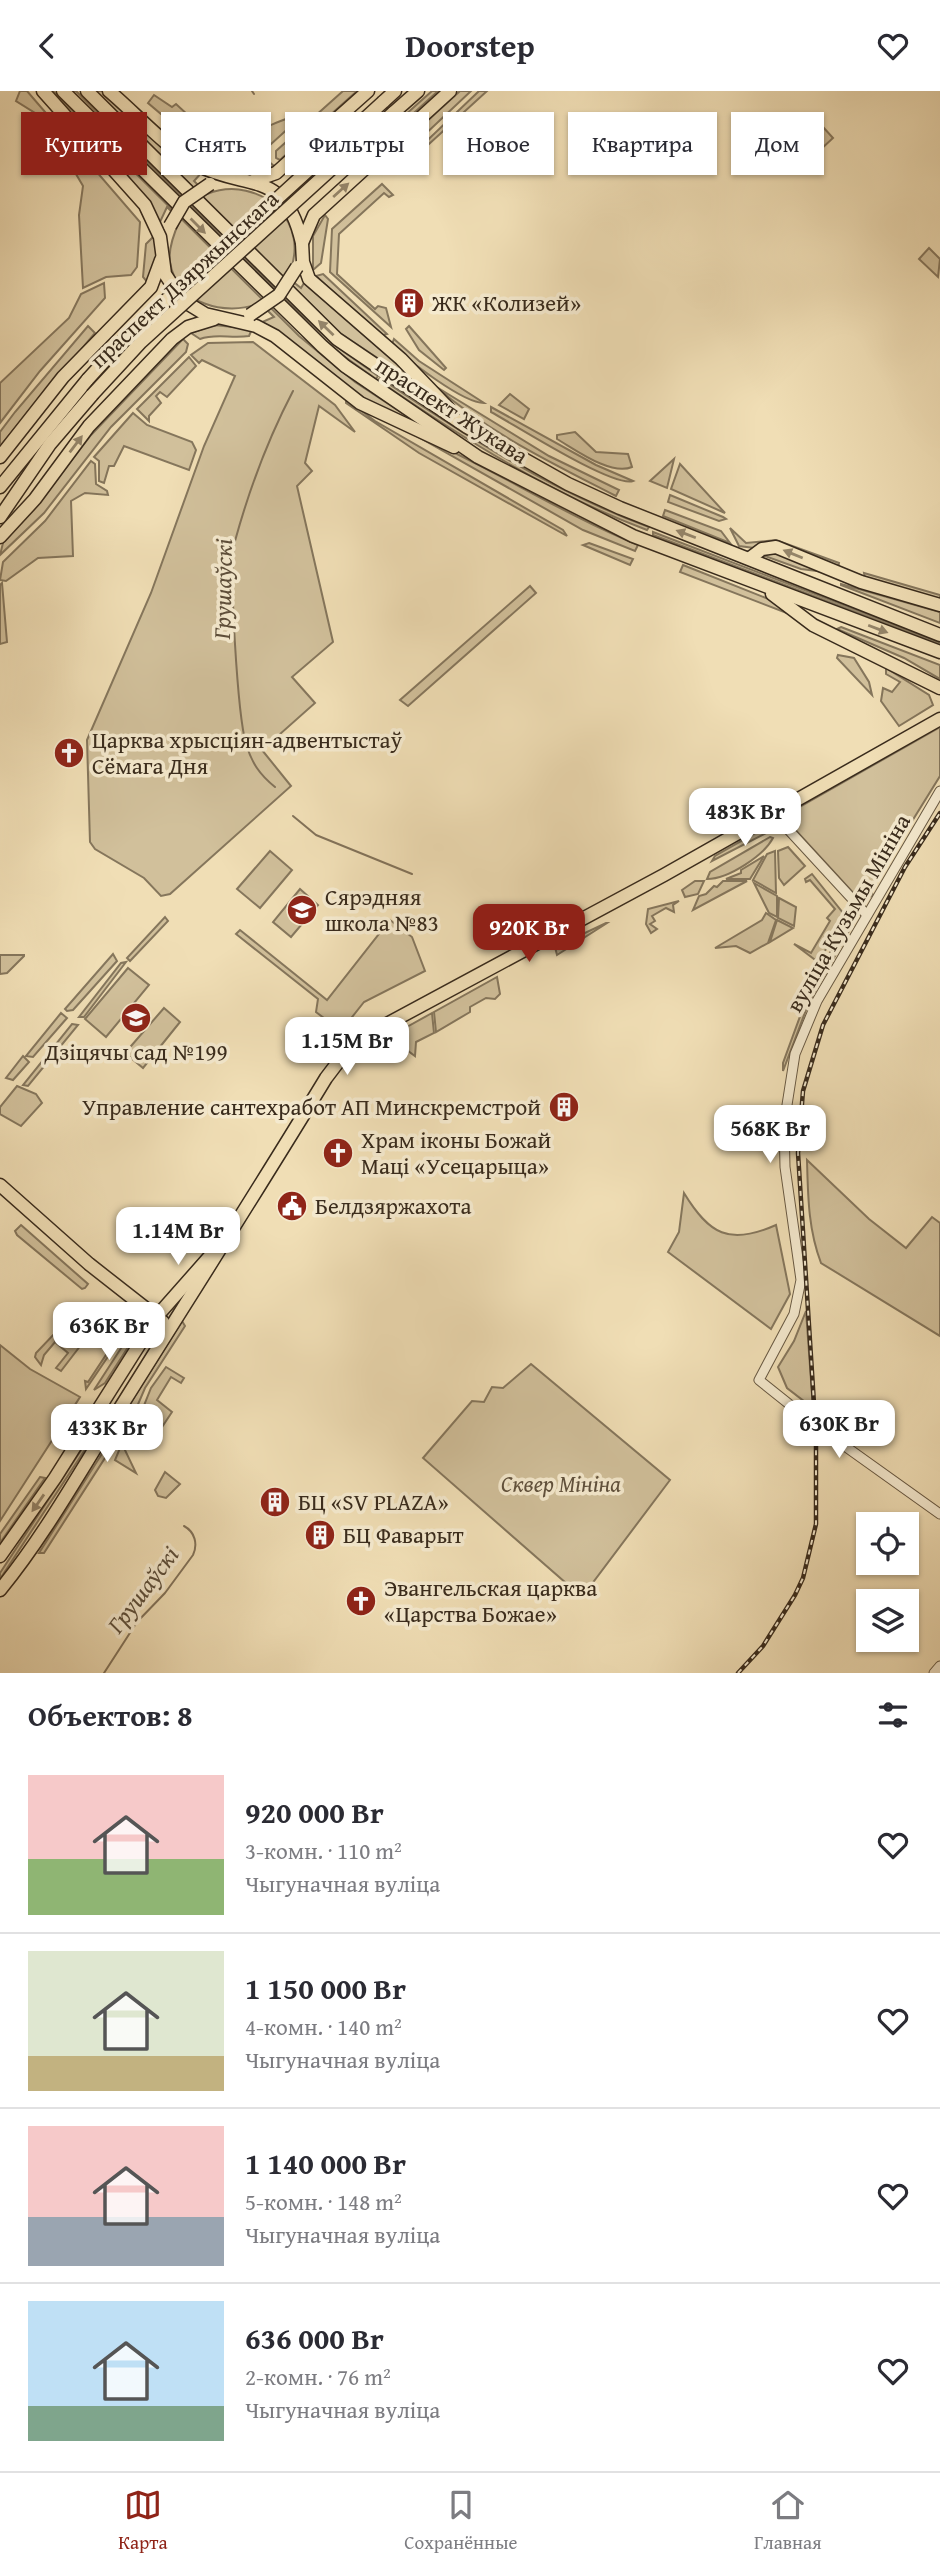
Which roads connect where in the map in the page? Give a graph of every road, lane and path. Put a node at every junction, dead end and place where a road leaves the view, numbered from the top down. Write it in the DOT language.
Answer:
graph roads {
  1 [pos="43,91"];
  2 [pos="63,91"];
  3 [pos="87,91"];
  4 [pos="109,91"];
  5 [pos="368,91"];
  6 [pos="395,91"];
  7 [pos="418,91"];
  8 [pos="450,91"];
  9 [pos="237,177"];
  10 [pos="253,181"];
  11 [pos="301,248"];
  12 [pos="163,252"];
  13 [pos="224,319"];
  14 [pos="467,427"];
  15 [pos="0,457"];
  16 [pos="478,457"];
  17 [pos="0,487"];
  18 [pos="0,517"];
  19 [pos="0,537"];
  20 [pos="750,558"];
  21 [pos="838,572"];
  22 [pos="764,587"];
  23 [pos="831,593"];
  24 [pos="940,605"];
  25 [pos="824,608"];
  26 [pos="813,625"];
  27 [pos="939,635"];
  28 [pos="936,651"];
  29 [pos="940,688"];
  30 [pos="940,719"];
  31 [pos="940,791"];
  32 [pos="774,813"];
  33 [pos="867,915"];
  34 [pos="0,1185"];
  35 [pos="223,1242"];
  36 [pos="156,1319"];
  37 [pos="171,1331"];
  38 [pos="940,1514"];
  39 [pos="0,1556"];
  40 [pos="0,1591"];
  41 [pos="940,1666"];
  42 [pos="934,1673"];
  1 -- 12 [label="main road"];
  2 -- 16 [label="main road, праспект Жукава, one-way"];
  14 -- 3 [label="main road, праспект Жукава, one-way"];
  4 -- 9 [label="main road"];
  5 -- 10 [label="main road"];
  6 -- 17 [label="main road, праспект Дзяржынскага, bridge"];
  7 -- 18 [label="main road, праспект Дзяржынскага, bridge"];
  11 -- 8 [label="main road, one-way"];
  9 -- 10 [label="main road"];
  9 -- 12 [label="main road, bridge"];
  10 -- 11 [label="main road"];
  11 -- 13 [label="main road, bridge"];
  11 -- 14 [label="main road"];
  12 -- 13 [label="main road"];
  12 -- 15 [label="main road"];
  13 -- 16 [label="main road"];
  19 -- 13 [label="main road, one-way"];
  20 -- 14 [label="main road, праспект Жукава, one-way"];
  16 -- 22 [label="main road, праспект Жукава"];
  21 -- 20 [label="main road, one-way"];
  20 -- 23 [label="main road, праспект Жукава"];
  21 -- 23 [label="main road"];
  21 -- 24 [label="main road"];
  22 -- 25 [label="main road, праспект Жукава"];
  22 -- 26 [label="main road"];
  23 -- 27 [label="main road, праспект Жукава"];
  25 -- 26 [label="main road"];
  25 -- 28 [label="main road, праспект Жукава, one-way"];
  26 -- 29 [label="main road"];
  30 -- 32 [label="main road"];
  31 -- 33 [label="street, вуліца Кузьмы Мініна"];
  32 -- 33 [label="street"];
  32 -- 35 [label="main road"];
  33 -- 38 [label="street, вуліца Кузьмы Мініна"];
  34 -- 36 [label="main road"];
  35 -- 36 [label="main road"];
  35 -- 37 [label="main road"];
  36 -- 37 [label="main road"];
  36 -- 39 [label="main road, one-way"];
  37 -- 40 [label="main road"];
  41 -- 42 [label="street"];
}
